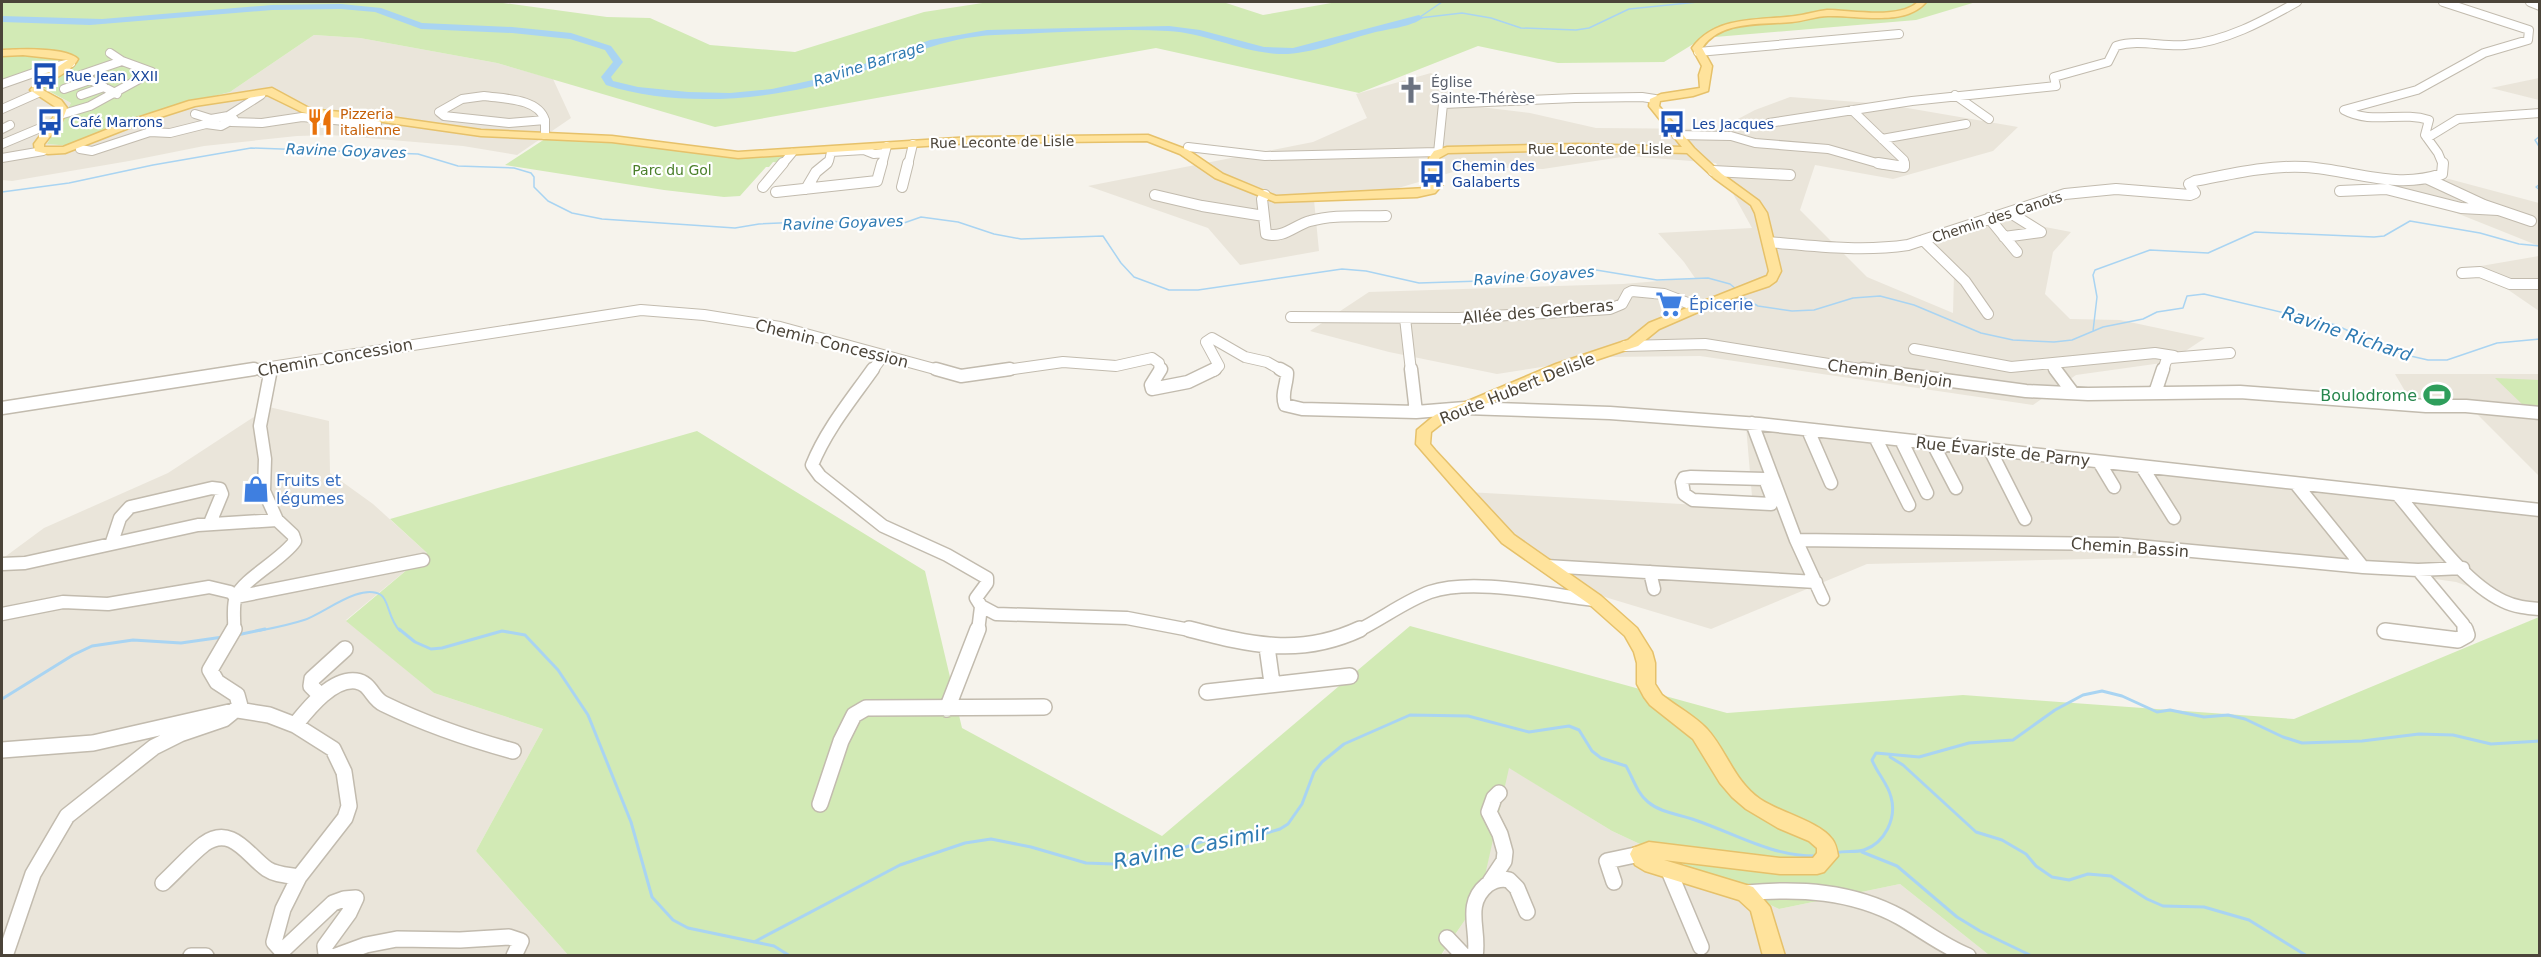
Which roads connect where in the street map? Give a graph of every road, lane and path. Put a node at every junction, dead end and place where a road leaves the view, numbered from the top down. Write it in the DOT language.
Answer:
graph roads {
  1 [pos="1922,2"];
  2 [pos="2297,2"];
  3 [pos="2443,2"];
  4 [pos="2530,2"];
  5 [pos="2540,6"];
  6 [pos="2529,30"];
  7 [pos="2539,30"];
  8 [pos="1899,34"];
  9 [pos="2540,36"];
  10 [pos="1698,52"];
  11 [pos="2,53"];
  12 [pos="110,53"];
  13 [pos="122,62"];
  14 [pos="71,63"];
  15 [pos="90,80"];
  16 [pos="2,84"];
  17 [pos="104,87"];
  18 [pos="64,89"];
  19 [pos="38,93"];
  20 [pos="117,94"];
  21 [pos="264,94"];
  22 [pos="81,95"];
  23 [pos="1955,95"];
  24 [pos="1655,99"];
  25 [pos="2,109"];
  26 [pos="1852,110"];
  27 [pos="2540,112"];
  28 [pos="195,114"];
  29 [pos="58,118"];
  30 [pos="229,119"];
  31 [pos="1989,119"];
  32 [pos="546,120"];
  33 [pos="208,122"];
  34 [pos="378,123"];
  35 [pos="1769,123"];
  36 [pos="1966,124"];
  37 [pos="545,135"];
  38 [pos="1676,135"];
  39 [pos="2427,138"];
  40 [pos="1882,139"];
  41 [pos="2,144"];
  42 [pos="913,144"];
  43 [pos="1188,147"];
  44 [pos="80,149"];
  45 [pos="886,149"];
  46 [pos="1690,150"];
  47 [pos="43,151"];
  48 [pos="792,153"];
  49 [pos="1438,153"];
  50 [pos="2,158"];
  51 [pos="1713,171"];
  52 [pos="1790,175"];
  53 [pos="2428,179"];
  54 [pos="763,187"];
  55 [pos="902,187"];
  56 [pos="806,189"];
  57 [pos="2340,191"];
  58 [pos="776,192"];
  59 [pos="1155,195"];
  60 [pos="1264,195"];
  61 [pos="2499,210"];
  62 [pos="2009,212"];
  63 [pos="1264,216"];
  64 [pos="1386,216"];
  65 [pos="1989,219"];
  66 [pos="2531,221"];
  67 [pos="2004,237"];
  68 [pos="1923,240"];
  69 [pos="1768,242"];
  70 [pos="2017,252"];
  71 [pos="2462,273"];
  72 [pos="2540,284"];
  73 [pos="1698,307"];
  74 [pos="1988,314"];
  75 [pos="1291,317"];
  76 [pos="1405,318"];
  77 [pos="1625,346"];
  78 [pos="1914,349"];
  79 [pos="2230,353"];
  80 [pos="883,356"];
  81 [pos="2174,356"];
  82 [pos="2051,364"];
  83 [pos="262,370"];
  84 [pos="2073,393"];
  85 [pos="2155,393"];
  86 [pos="2,408"];
  87 [pos="1465,408"];
  88 [pos="1416,412"];
  89 [pos="2540,413"];
  90 [pos="1752,423"];
  91 [pos="1808,430"];
  92 [pos="1875,437"];
  93 [pos="1901,440"];
  94 [pos="1933,444"];
  95 [pos="1990,450"];
  96 [pos="2099,462"];
  97 [pos="2142,467"];
  98 [pos="1769,479"];
  99 [pos="1831,483"];
  100 [pos="2296,484"];
  101 [pos="2114,487"];
  102 [pos="1956,488"];
  103 [pos="1927,493"];
  104 [pos="2398,495"];
  105 [pos="1909,506"];
  106 [pos="2539,511"];
  107 [pos="2174,518"];
  108 [pos="2025,519"];
  109 [pos="277,520"];
  110 [pos="210,523"];
  111 [pos="1796,540"];
  112 [pos="112,542"];
  113 [pos="423,560"];
  114 [pos="7,564"];
  115 [pos="1546,566"];
  116 [pos="2363,567"];
  117 [pos="2463,568"];
  118 [pos="2418,570"];
  119 [pos="1650,572"];
  120 [pos="2,574"];
  121 [pos="1816,582"];
  122 [pos="1654,589"];
  123 [pos="236,597"];
  124 [pos="1595,600"];
  125 [pos="1823,600"];
  126 [pos="981,607"];
  127 [pos="2540,609"];
  128 [pos="2,614"];
  129 [pos="2385,631"];
  130 [pos="1267,647"];
  131 [pos="345,649"];
  132 [pos="1350,676"];
  133 [pos="1272,683"];
  134 [pos="1207,692"];
  135 [pos="321,696"];
  136 [pos="1044,707"];
  137 [pos="947,709"];
  138 [pos="238,710"];
  139 [pos="295,725"];
  140 [pos="2,750"];
  141 [pos="513,751"];
  142 [pos="1499,793"];
  143 [pos="820,804"];
  144 [pos="1640,854"];
  145 [pos="1670,871"];
  146 [pos="299,877"];
  147 [pos="1490,882"];
  148 [pos="1614,882"];
  149 [pos="163,883"];
  150 [pos="1746,893"];
  151 [pos="1527,912"];
  152 [pos="1448,938"];
  153 [pos="382,941"];
  154 [pos="1701,947"];
  155 [pos="279,953"];
  156 [pos="4,956"];
  157 [pos="191,956"];
  158 [pos="206,956"];
  159 [pos="329,956"];
  160 [pos="336,956"];
  161 [pos="358,956"];
  162 [pos="514,956"];
  163 [pos="1464,956"];
  164 [pos="1475,956"];
  165 [pos="1774,956"];
  166 [pos="1968,956"];
  1 -- 10 [label="main road"];
  2 -- 23 [label="street"];
  3 -- 6 [label="street"];
  4 -- 5 [label="street"];
  6 -- 7 [label="street"];
  6 -- 9 [label="street"];
  6 -- 39 [label="street"];
  8 -- 10 [label="street"];
  10 -- 24 [label="main road"];
  11 -- 14 [label="main road"];
  12 -- 13 [label="street"];
  13 -- 15 [label="street"];
  13 -- 20 [label="street"];
  14 -- 16 [label="street"];
  14 -- 19 [label="main road"];
  15 -- 17 [label="street"];
  15 -- 18 [label="street"];
  17 -- 20 [label="street"];
  17 -- 22 [label="street"];
  19 -- 25 [label="street"];
  19 -- 29 [label="main road"];
  20 -- 29 [label="street"];
  21 -- 30 [label="street"];
  21 -- 37 [label="main road, Rue Leconte de Lisle"];
  21 -- 47 [label="main road"];
  23 -- 26 [label="street"];
  23 -- 31 [label="street"];
  24 -- 38 [label="main road"];
  24 -- 49 [label="street"];
  26 -- 35 [label="street"];
  26 -- 40 [label="street"];
  27 -- 39 [label="street"];
  28 -- 33 [label="street"];
  29 -- 41 [label="street"];
  29 -- 47 [label="main road"];
  30 -- 33 [label="street"];
  30 -- 34 [label="street"];
  32 -- 32 [label="street"];
  32 -- 37 [label="street"];
  33 -- 44 [label="street"];
  36 -- 40 [label="street"];
  37 -- 48 [label="main road, Rue Leconte de Lisle"];
  38 -- 40 [label="street"];
  38 -- 46 [label="main road"];
  39 -- 53 [label="street"];
  42 -- 45 [label="main road, Rue Leconte de Lisle"];
  42 -- 55 [label="street"];
  42 -- 60 [label="main road, Rue Leconte de Lisle"];
  43 -- 49 [label="street"];
  45 -- 48 [label="main road, Rue Leconte de Lisle"];
  45 -- 56 [label="street"];
  45 -- 56 [label="street"];
  46 -- 49 [label="main road, Rue Leconte de Lisle"];
  46 -- 51 [label="main road"];
  47 -- 50 [label="street"];
  48 -- 54 [label="street"];
  49 -- 60 [label="main road, Rue Leconte de Lisle"];
  51 -- 52 [label="street"];
  51 -- 69 [label="main road"];
  53 -- 61 [label="street"];
  53 -- 62 [label="street, Chemin des Canots"];
  56 -- 58 [label="street"];
  57 -- 61 [label="street"];
  59 -- 63 [label="street"];
  60 -- 63 [label="street"];
  61 -- 66 [label="street"];
  62 -- 65 [label="street, Chemin des Canots"];
  62 -- 67 [label="street"];
  63 -- 64 [label="street"];
  65 -- 67 [label="street"];
  65 -- 68 [label="street, Chemin des Canots"];
  67 -- 70 [label="street"];
  68 -- 69 [label="street, Chemin des Canots"];
  68 -- 74 [label="street"];
  69 -- 73 [label="main road, Route Hubert Delisle"];
  71 -- 72 [label="street"];
  73 -- 76 [label="street, Allée des Gerberas"];
  73 -- 77 [label="main road, Route Hubert Delisle"];
  75 -- 76 [label="street, Allée des Gerberas"];
  76 -- 88 [label="street"];
  77 -- 84 [label="street, Chemin Benjoin"];
  77 -- 87 [label="main road, Route Hubert Delisle"];
  78 -- 82 [label="street"];
  79 -- 81 [label="street"];
  80 -- 83 [label="street, Chemin Concession"];
  80 -- 88 [label="street, Chemin Concession"];
  80 -- 126 [label="street"];
  81 -- 82 [label="street"];
  81 -- 85 [label="street"];
  82 -- 84 [label="street"];
  83 -- 86 [label="street, Chemin Concession"];
  83 -- 109 [label="street"];
  84 -- 85 [label="street, Chemin Benjoin"];
  85 -- 89 [label="street, Chemin Benjoin"];
  87 -- 88 [label="street, Chemin Concession"];
  87 -- 90 [label="street, Rue Évariste de Parny"];
  87 -- 115 [label="main road, Route Hubert Delisle"];
  90 -- 91 [label="street, Rue Évariste de Parny"];
  90 -- 98 [label="street"];
  91 -- 92 [label="street, Rue Évariste de Parny"];
  91 -- 99 [label="street"];
  92 -- 93 [label="street, Rue Évariste de Parny"];
  92 -- 105 [label="street"];
  93 -- 94 [label="street, Rue Évariste de Parny"];
  93 -- 103 [label="street"];
  94 -- 95 [label="street, Rue Évariste de Parny"];
  94 -- 102 [label="street"];
  95 -- 96 [label="street, Rue Évariste de Parny"];
  95 -- 108 [label="street"];
  96 -- 97 [label="street, Rue Évariste de Parny"];
  96 -- 101 [label="street"];
  97 -- 100 [label="street, Rue Évariste de Parny"];
  97 -- 107 [label="street"];
  98 -- 98 [label="street"];
  98 -- 111 [label="street"];
  100 -- 104 [label="street, Rue Évariste de Parny"];
  100 -- 116 [label="street"];
  104 -- 106 [label="street, Rue Évariste de Parny"];
  104 -- 117 [label="street"];
  109 -- 110 [label="street"];
  109 -- 123 [label="street"];
  110 -- 112 [label="street"];
  110 -- 112 [label="street"];
  111 -- 116 [label="street, Chemin Bassin"];
  111 -- 121 [label="street"];
  112 -- 114 [label="street"];
  113 -- 123 [label="street"];
  114 -- 120 [label="street"];
  115 -- 119 [label="street"];
  115 -- 124 [label="main road, Route Hubert Delisle"];
  116 -- 118 [label="street, Chemin Bassin"];
  117 -- 118 [label="street, Chemin Bassin"];
  117 -- 127 [label="street"];
  118 -- 129 [label="street"];
  119 -- 121 [label="street"];
  119 -- 122 [label="street"];
  121 -- 125 [label="street"];
  123 -- 128 [label="street"];
  123 -- 138 [label="street"];
  124 -- 130 [label="street"];
  124 -- 144 [label="main road, Route Hubert Delisle"];
  126 -- 130 [label="street"];
  126 -- 137 [label="street"];
  130 -- 133 [label="street"];
  131 -- 135 [label="street"];
  132 -- 133 [label="street"];
  133 -- 134 [label="street"];
  135 -- 139 [label="street"];
  135 -- 141 [label="street"];
  136 -- 137 [label="street"];
  137 -- 143 [label="street"];
  138 -- 139 [label="street"];
  138 -- 140 [label="street"];
  138 -- 156 [label="street"];
  139 -- 146 [label="street"];
  142 -- 147 [label="street"];
  144 -- 145 [label="main road"];
  144 -- 148 [label="street"];
  145 -- 150 [label="main road"];
  145 -- 154 [label="street"];
  146 -- 149 [label="street"];
  146 -- 155 [label="street"];
  147 -- 151 [label="street"];
  147 -- 164 [label="street"];
  150 -- 165 [label="main road"];
  150 -- 166 [label="street"];
  152 -- 163 [label="street"];
  153 -- 160 [label="street"];
  153 -- 161 [label="street"];
  153 -- 162 [label="street"];
  155 -- 159 [label="street"];
  157 -- 158 [label="street"];
}
